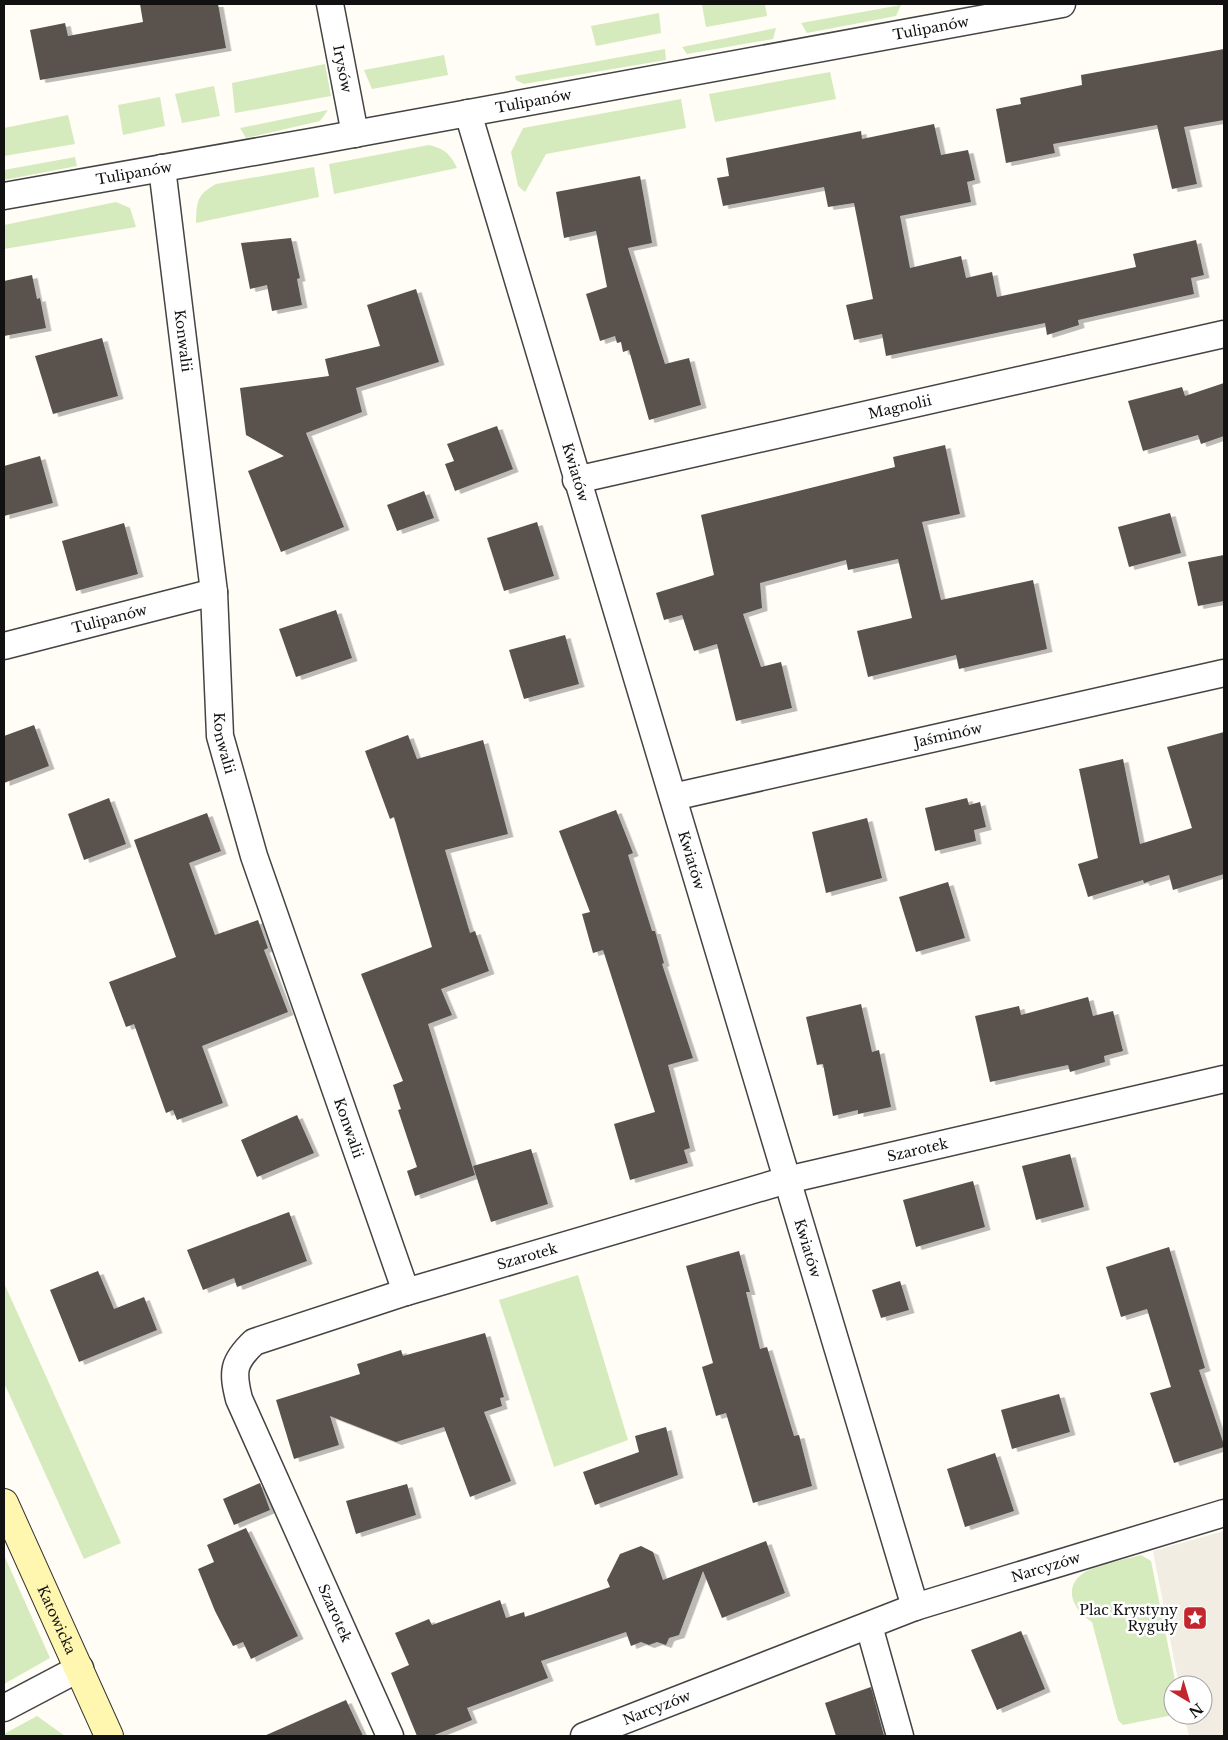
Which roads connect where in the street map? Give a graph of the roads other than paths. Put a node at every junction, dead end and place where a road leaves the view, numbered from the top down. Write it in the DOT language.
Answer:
graph roads {
  1 [pos="330,4"];
  2 [pos="1062,4"];
  3 [pos="468,113"];
  4 [pos="355,134"];
  5 [pos="162,168"];
  6 [pos="4,196"];
  7 [pos="1224,334"];
  8 [pos="576,480"];
  9 [pos="214,592"];
  10 [pos="4,646"];
  11 [pos="1224,673"];
  12 [pos="673,797"];
  13 [pos="1224,1079"];
  14 [pos="787,1180"];
  15 [pos="406,1292"];
  16 [pos="4,1503"];
  17 [pos="1224,1512"];
  18 [pos="915,1607"];
  19 [pos="869,1626"];
  20 [pos="80,1668"];
  21 [pos="4,1708"];
  22 [pos="109,1736"];
  23 [pos="390,1736"];
  24 [pos="584,1736"];
  25 [pos="900,1736"];
  1 -- 4 [label="street, Irysów"];
  2 -- 3 [label="street, Tulipanów"];
  3 -- 4 [label="street, Tulipanów"];
  3 -- 8 [label="street, Kwiatów"];
  4 -- 5 [label="street, Tulipanów"];
  5 -- 6 [label="street, Tulipanów"];
  5 -- 9 [label="street, Konwalii"];
  7 -- 8 [label="street, Magnolii"];
  8 -- 12 [label="street, Kwiatów"];
  9 -- 10 [label="street, Tulipanów"];
  9 -- 15 [label="street, Konwalii"];
  11 -- 12 [label="street, Jaśminów"];
  12 -- 14 [label="street, Kwiatów"];
  13 -- 14 [label="street, Szarotek"];
  14 -- 15 [label="street, Szarotek"];
  14 -- 18 [label="street, Kwiatów"];
  15 -- 23 [label="street, Szarotek"];
  16 -- 20 [label="main road, Katowicka"];
  17 -- 18 [label="street, Narcyzów"];
  18 -- 19 [label="street, Narcyzów"];
  19 -- 24 [label="street, Narcyzów"];
  19 -- 25 [label="street"];
  20 -- 21 [label="street"];
  20 -- 22 [label="main road, Katowicka"];
}
